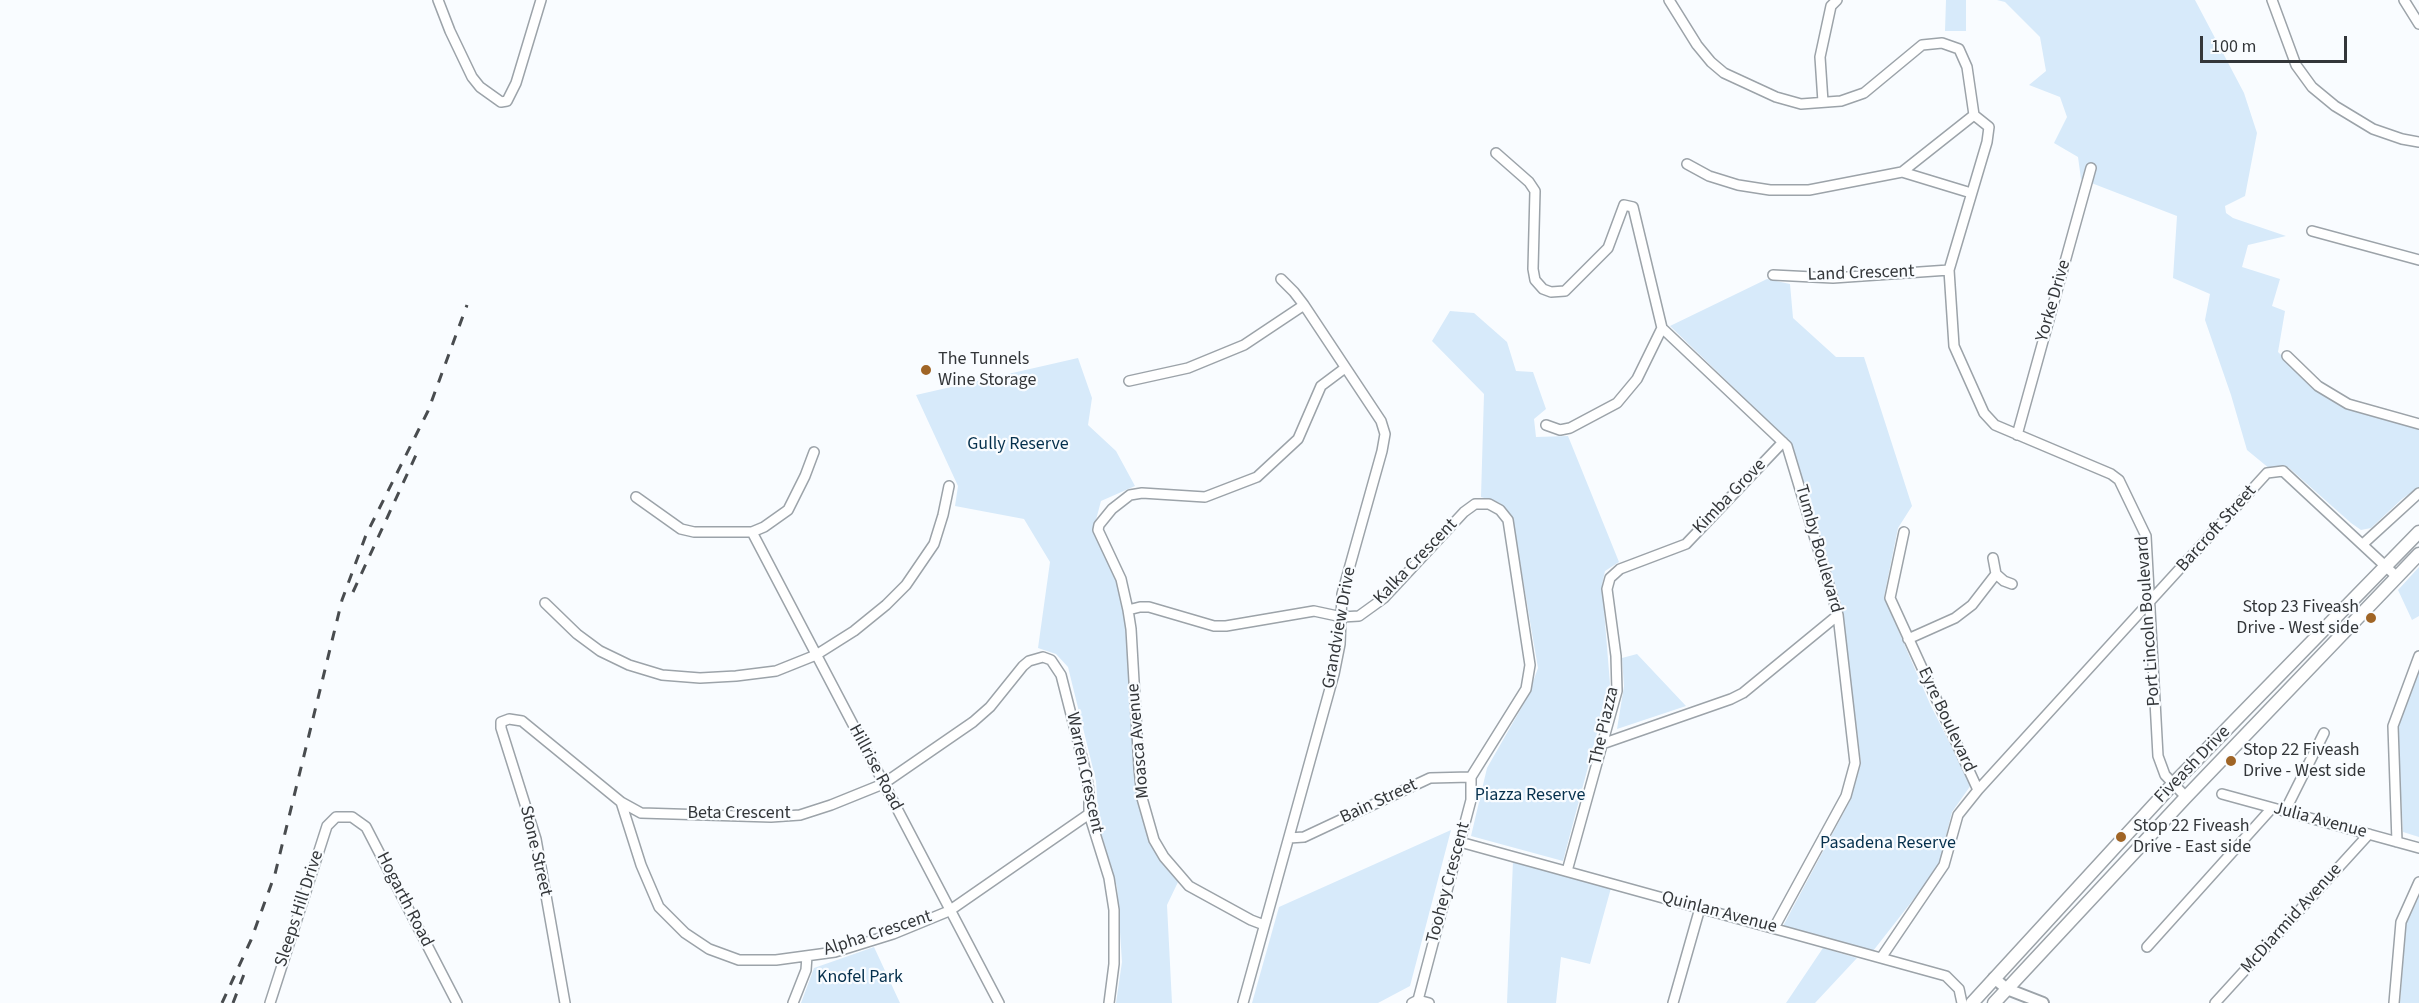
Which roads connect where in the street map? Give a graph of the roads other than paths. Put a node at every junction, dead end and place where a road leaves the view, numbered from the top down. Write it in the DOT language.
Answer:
graph roads {
  1 [pos="438,0"];
  2 [pos="541,0"];
  3 [pos="1669,0"];
  4 [pos="1837,0"];
  5 [pos="2272,0"];
  6 [pos="2404,0"];
  7 [pos="2419,24"];
  8 [pos="1823,102"];
  9 [pos="1974,115"];
  10 [pos="2419,142"];
  11 [pos="1496,153"];
  12 [pos="1687,164"];
  13 [pos="2091,168"];
  14 [pos="1902,172"];
  15 [pos="1971,193"];
  16 [pos="2312,231"];
  17 [pos="2419,260"];
  18 [pos="1949,270"];
  19 [pos="1773,275"];
  20 [pos="1281,279"];
  21 [pos="1304,305"];
  22 [pos="1662,328"];
  23 [pos="2287,356"];
  24 [pos="1345,368"];
  25 [pos="1129,381"];
  26 [pos="2419,424"];
  27 [pos="1546,425"];
  28 [pos="2017,435"];
  29 [pos="1783,442"];
  30 [pos="814,452"];
  31 [pos="949,486"];
  32 [pos="2419,493"];
  33 [pos="636,497"];
  34 [pos="1489,504"];
  35 [pos="752,531"];
  36 [pos="1904,532"];
  37 [pos="2419,532"];
  38 [pos="2363,544"];
  39 [pos="2419,554"];
  40 [pos="1993,558"];
  41 [pos="2385,565"];
  42 [pos="1996,574"];
  43 [pos="2396,576"];
  44 [pos="1610,578"];
  45 [pos="2012,584"];
  46 [pos="2151,602"];
  47 [pos="545,603"];
  48 [pos="1128,610"];
  49 [pos="1838,615"];
  50 [pos="1342,617"];
  51 [pos="1908,639"];
  52 [pos="816,655"];
  53 [pos="2419,656"];
  54 [pos="1043,657"];
  55 [pos="522,720"];
  56 [pos="2324,733"];
  57 [pos="1602,744"];
  58 [pos="1471,777"];
  59 [pos="883,783"];
  60 [pos="2173,784"];
  61 [pos="1978,790"];
  62 [pos="2222,794"];
  63 [pos="2186,797"];
  64 [pos="621,802"];
  65 [pos="2272,808"];
  66 [pos="2285,811"];
  67 [pos="1089,814"];
  68 [pos="336,818"];
  69 [pos="2369,834"];
  70 [pos="1289,838"];
  71 [pos="1460,842"];
  72 [pos="2397,842"];
  73 [pos="2419,848"];
  74 [pos="1567,872"];
  75 [pos="2419,882"];
  76 [pos="1700,908"];
  77 [pos="949,911"];
  78 [pos="1264,925"];
  79 [pos="1774,928"];
  80 [pos="2147,947"];
  81 [pos="807,956"];
  82 [pos="1881,958"];
  83 [pos="1994,978"];
  84 [pos="2007,989"];
  85 [pos="1415,1001"];
  86 [pos="270,1003"];
  87 [pos="457,1003"];
  88 [pos="565,1003"];
  89 [pos="793,1003"];
  90 [pos="999,1003"];
  91 [pos="1109,1003"];
  92 [pos="1243,1003"];
  93 [pos="1429,1003"];
  94 [pos="1673,1003"];
  95 [pos="1962,1003"];
  96 [pos="1972,1003"];
  97 [pos="1994,1003"];
  98 [pos="2043,1003"];
  99 [pos="2215,1003"];
  100 [pos="2394,1003"];
  1 -- 2 [label="street"];
  3 -- 8 [label="street"];
  4 -- 8 [label="street"];
  5 -- 10 [label="street"];
  6 -- 7 [label="street"];
  8 -- 9 [label="street"];
  9 -- 14 [label="street"];
  9 -- 15 [label="street, Port Lincoln Boulevard"];
  11 -- 22 [label="street"];
  12 -- 14 [label="street"];
  13 -- 28 [label="street, Yorke Drive"];
  14 -- 15 [label="street"];
  15 -- 18 [label="street, Port Lincoln Boulevard"];
  16 -- 17 [label="street"];
  18 -- 19 [label="street, Land Crescent"];
  18 -- 28 [label="street, Port Lincoln Boulevard"];
  20 -- 21 [label="street, Grandview Drive"];
  21 -- 24 [label="street, Grandview Drive"];
  21 -- 25 [label="street"];
  22 -- 27 [label="street"];
  22 -- 29 [label="street, Tumby Boulevard"];
  23 -- 26 [label="street"];
  24 -- 48 [label="street, Moasca Avenue"];
  24 -- 50 [label="street, Grandview Drive"];
  28 -- 46 [label="street, Port Lincoln Boulevard"];
  29 -- 44 [label="street, Kimba Grove"];
  29 -- 49 [label="street, Tumby Boulevard"];
  30 -- 35 [label="street"];
  31 -- 52 [label="street"];
  32 -- 38 [label="street"];
  33 -- 35 [label="street"];
  34 -- 50 [label="street, Kalka Crescent"];
  34 -- 58 [label="street, Toohey Crescent"];
  35 -- 52 [label="street, Hillrise Road"];
  36 -- 51 [label="street, Eyre Boulevard"];
  37 -- 41 [label="main road, Fiveash Drive"];
  38 -- 41 [label="street, Barcroft Street"];
  38 -- 46 [label="street, Barcroft Street"];
  39 -- 43 [label="main road, Fiveash Drive"];
  40 -- 42 [label="street"];
  41 -- 43 [label="street, Barcroft Street"];
  41 -- 60 [label="main road, Fiveash Drive"];
  42 -- 45 [label="street"];
  42 -- 51 [label="street"];
  43 -- 63 [label="main road, Fiveash Drive"];
  44 -- 57 [label="street, The Piazza"];
  46 -- 60 [label="street, Port Lincoln Boulevard"];
  46 -- 61 [label="street, Barcroft Street"];
  47 -- 52 [label="street"];
  48 -- 50 [label="street"];
  48 -- 78 [label="street, Moasca Avenue"];
  49 -- 57 [label="street"];
  49 -- 79 [label="street, Tumby Boulevard"];
  50 -- 70 [label="street, Grandview Drive"];
  51 -- 61 [label="street, Eyre Boulevard"];
  52 -- 59 [label="street, Hillrise Road"];
  53 -- 72 [label="street"];
  54 -- 59 [label="street, Beta Crescent"];
  54 -- 67 [label="street, Warren Crescent"];
  55 -- 64 [label="street, Beta Crescent"];
  55 -- 88 [label="street, Stone Street"];
  56 -- 66 [label="street"];
  57 -- 74 [label="street, The Piazza"];
  58 -- 70 [label="street, Bain Street"];
  58 -- 71 [label="street, Toohey Crescent"];
  59 -- 64 [label="street, Beta Crescent"];
  59 -- 77 [label="street, Hillrise Road"];
  60 -- 63 [label="street, Port Lincoln Boulevard"];
  60 -- 83 [label="main road, Fiveash Drive"];
  61 -- 82 [label="street, Eyre Boulevard"];
  62 -- 65 [label="street, Julia Avenue"];
  63 -- 84 [label="main road, Fiveash Drive"];
  64 -- 81 [label="street, Alpha Crescent"];
  65 -- 66 [label="street, Julia Avenue"];
  65 -- 80 [label="street"];
  66 -- 69 [label="street, Julia Avenue"];
  67 -- 77 [label="street, Alpha Crescent"];
  67 -- 91 [label="street, Warren Crescent"];
  68 -- 86 [label="street, Sleeps Hill Drive"];
  68 -- 87 [label="street, Hogarth Road"];
  69 -- 72 [label="street, Julia Avenue"];
  69 -- 99 [label="street, McDiarmid Avenue"];
  70 -- 78 [label="street, Grandview Drive"];
  71 -- 74 [label="street, Quinlan Avenue"];
  71 -- 85 [label="street, Toohey Crescent"];
  72 -- 73 [label="street, Julia Avenue"];
  74 -- 76 [label="street, Quinlan Avenue"];
  75 -- 100 [label="street"];
  76 -- 79 [label="street, Quinlan Avenue"];
  76 -- 94 [label="street"];
  77 -- 81 [label="street, Alpha Crescent"];
  77 -- 90 [label="street, Hillrise Road"];
  78 -- 92 [label="street, Grandview Drive"];
  79 -- 82 [label="street, Quinlan Avenue"];
  81 -- 89 [label="street"];
  82 -- 95 [label="street, Quinlan Avenue"];
  83 -- 84 [label="street"];
  83 -- 96 [label="main road, Fiveash Drive"];
  84 -- 97 [label="main road, Fiveash Drive"];
  84 -- 98 [label="street"];
  85 -- 93 [label="street"];
}
